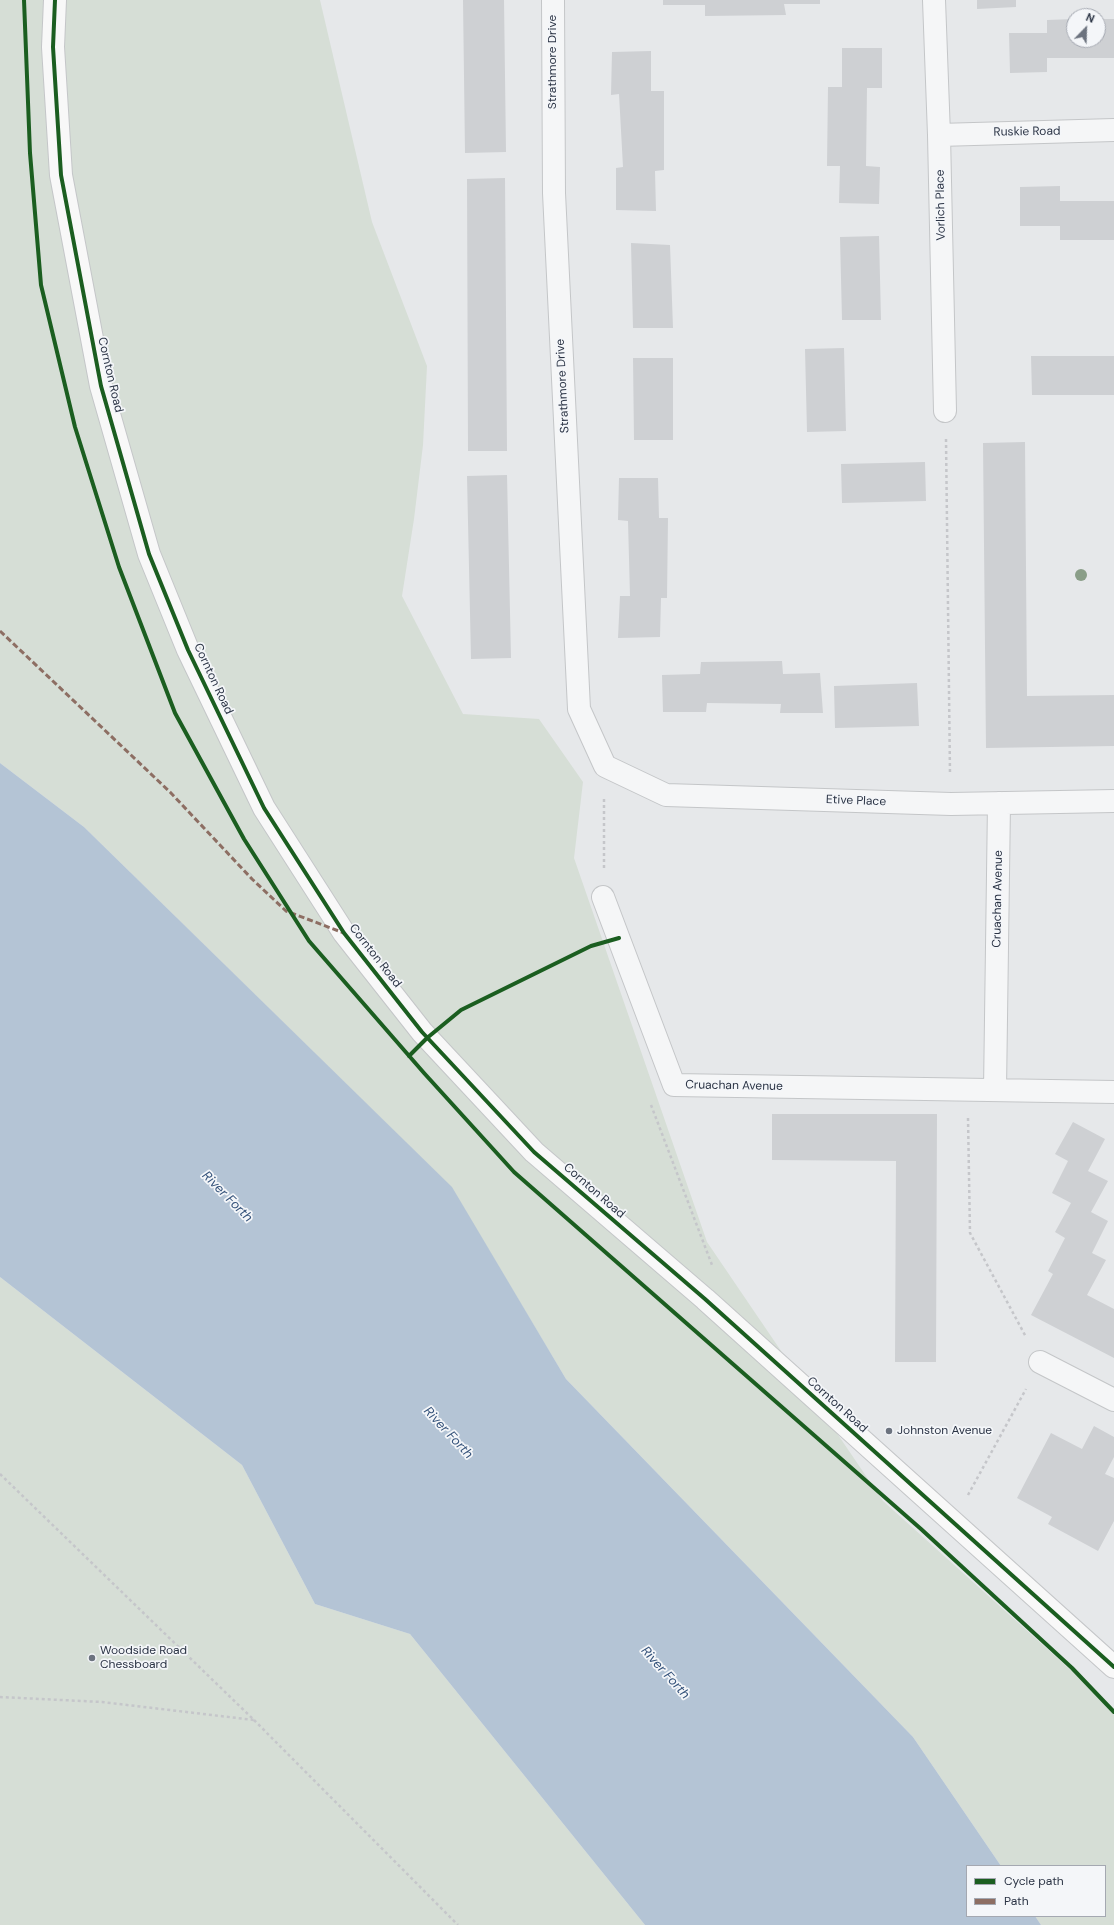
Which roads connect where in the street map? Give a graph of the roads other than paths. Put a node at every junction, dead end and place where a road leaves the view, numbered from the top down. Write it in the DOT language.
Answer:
graph roads {
  1 [pos="55,0"];
  2 [pos="553,0"];
  3 [pos="934,0"];
  4 [pos="1114,130"];
  5 [pos="939,135"];
  6 [pos="945,411"];
  7 [pos="605,766"];
  8 [pos="1114,801"];
  9 [pos="999,803"];
  10 [pos="603,896"];
  11 [pos="995,1090"];
  12 [pos="1114,1092"];
  13 [pos="1040,1362"];
  14 [pos="1114,1400"];
  15 [pos="1114,1667"];
  1 -- 15 [label="main road, Cornton Road"];
  2 -- 7 [label="street, Strathmore Drive"];
  3 -- 5 [label="street, Vorlich Place"];
  4 -- 5 [label="street, Ruskie Road"];
  5 -- 6 [label="street, Vorlich Place"];
  7 -- 9 [label="street, Etive Place"];
  8 -- 9 [label="street, Etive Place"];
  9 -- 11 [label="street, Cruachan Avenue"];
  10 -- 11 [label="street, Cruachan Avenue"];
  11 -- 12 [label="street, Cruachan Avenue"];
  13 -- 14 [label="street"];
}
